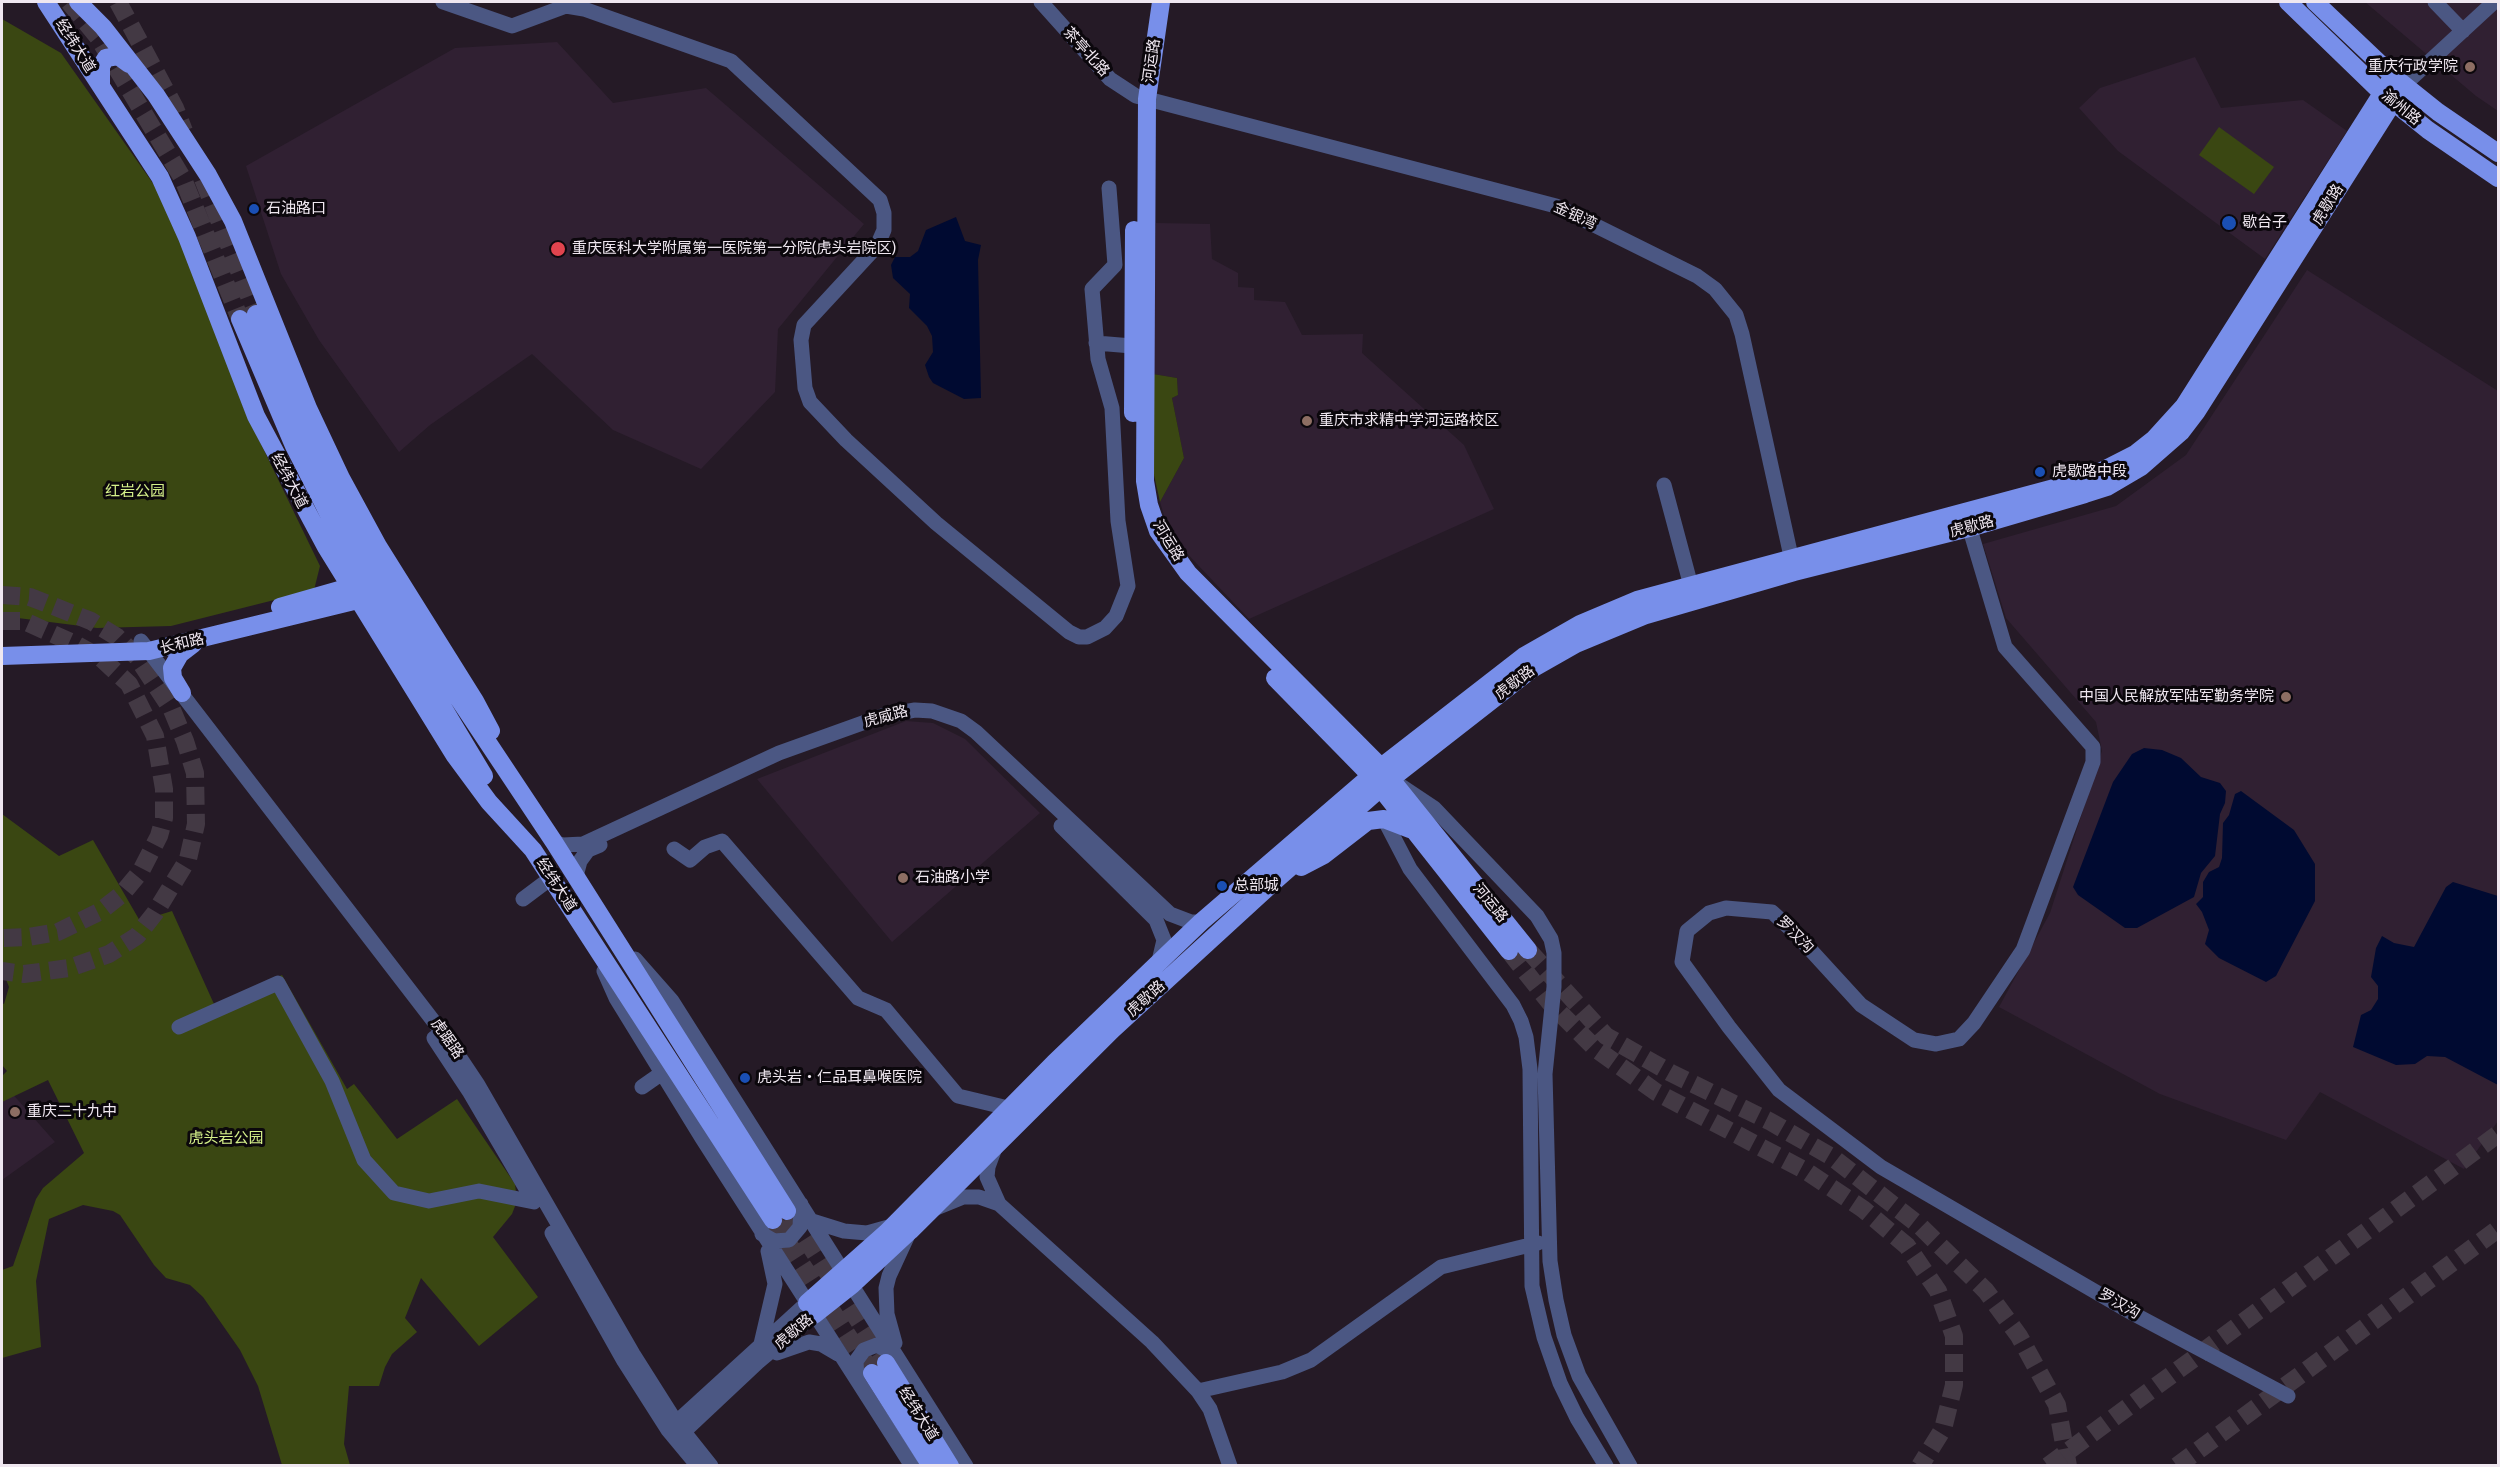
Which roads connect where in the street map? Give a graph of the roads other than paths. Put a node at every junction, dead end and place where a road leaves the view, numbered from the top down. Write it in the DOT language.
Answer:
graph roads {
  1 [pos="48,2"];
  2 [pos="78,2"];
  3 [pos="443,2"];
  4 [pos="1041,2"];
  5 [pos="1148,2"];
  6 [pos="1161,2"];
  7 [pos="2288,2"];
  8 [pos="2315,2"];
  9 [pos="2435,2"];
  10 [pos="2494,2"];
  11 [pos="2463,31"];
  12 [pos="129,64"];
  13 [pos="2399,81"];
  14 [pos="101,87"];
  15 [pos="1141,98"];
  16 [pos="2388,98"];
  17 [pos="2499,153"];
  18 [pos="2499,178"];
  19 [pos="1108,188"];
  20 [pos="1096,343"];
  21 [pos="1132,346"];
  22 [pos="1664,485"];
  23 [pos="1967,520"];
  24 [pos="1793,566"];
  25 [pos="1691,586"];
  26 [pos="354,593"];
  27 [pos="211,637"];
  28 [pos="2,644"];
  29 [pos="141,647"];
  30 [pos="2,656"];
  31 [pos="182,693"];
  32 [pos="1381,777"];
  33 [pos="526,800"];
  34 [pos="1384,819"];
  35 [pos="1414,831"];
  36 [pos="554,842"];
  37 [pos="674,849"];
  38 [pos="533,850"];
  39 [pos="576,876"];
  40 [pos="551,878"];
  41 [pos="1278,878"];
  42 [pos="523,899"];
  43 [pos="1201,922"];
  44 [pos="585,930"];
  45 [pos="1528,950"];
  46 [pos="1509,951"];
  47 [pos="1159,960"];
  48 [pos="1512,1005"];
  49 [pos="1550,1019"];
  50 [pos="179,1028"];
  51 [pos="662,1073"];
  52 [pos="642,1087"];
  53 [pos="1008,1108"];
  54 [pos="998,1141"];
  55 [pos="534,1202"];
  56 [pos="999,1204"];
  57 [pos="928,1212"];
  58 [pos="781,1217"];
  59 [pos="812,1221"];
  60 [pos="901,1229"];
  61 [pos="1550,1242"];
  62 [pos="1530,1244"];
  63 [pos="849,1278"];
  64 [pos="811,1309"];
  65 [pos="761,1344"];
  66 [pos="841,1356"];
  67 [pos="758,1362"];
  68 [pos="878,1368"];
  69 [pos="1198,1391"];
  70 [pos="2288,1396"];
  71 [pos="676,1431"];
  72 [pos="698,1466"];
  73 [pos="711,1466"];
  74 [pos="912,1466"];
  75 [pos="931,1466"];
  76 [pos="950,1466"];
  77 [pos="966,1466"];
  78 [pos="1230,1466"];
  79 [pos="1606,1466"];
  80 [pos="1630,1466"];
  1 -- 14 [label="main road, 经纬大道"];
  2 -- 12 [label="main road, 经纬大道"];
  3 -- 20 [label="street"];
  4 -- 15 [label="street, 茶亭北路"];
  5 -- 15 [label="main road, 河运路"];
  6 -- 15 [label="main road, 河运路"];
  7 -- 16 [label="main road, 渝州路"];
  8 -- 13 [label="main road, 渝州路"];
  9 -- 11 [label="street"];
  10 -- 11 [label="street"];
  11 -- 13 [label="street"];
  12 -- 14 [label="main road"];
  12 -- 33 [label="main road, 经纬大道"];
  13 -- 16 [label="main road, 虎歇路"];
  13 -- 17 [label="main road, 渝州路"];
  14 -- 26 [label="main road, 经纬大道"];
  15 -- 21 [label="main road, 河运路"];
  15 -- 24 [label="street, 金银湾"];
  15 -- 32 [label="main road, 河运路"];
  16 -- 18 [label="main road, 渝州路"];
  16 -- 23 [label="main road, 虎歇路"];
  19 -- 20 [label="street"];
  20 -- 21 [label="street"];
  21 -- 32 [label="main road, 河运路"];
  22 -- 25 [label="street"];
  23 -- 24 [label="main road, 虎歇路"];
  23 -- 70 [label="street, 罗汉沟"];
  24 -- 25 [label="main road, 虎歇路"];
  24 -- 32 [label="main road, 虎歇路"];
  25 -- 32 [label="main road, 虎歇路"];
  26 -- 27 [label="main road, 长和路"];
  26 -- 29 [label="main road, 长和路"];
  26 -- 38 [label="main road, 经纬大道"];
  27 -- 29 [label="main road, 长和路"];
  27 -- 31 [label="main road"];
  28 -- 29 [label="main road, 长和路"];
  29 -- 30 [label="main road, 长和路"];
  29 -- 31 [label="street, 虎踞路"];
  29 -- 55 [label="street, 虎踞路"];
  31 -- 71 [label="street, 虎踞路"];
  32 -- 35 [label="main road, 河运路"];
  32 -- 41 [label="main road, 虎歇路"];
  32 -- 43 [label="main road, 虎歇路"];
  32 -- 45 [label="main road, 河运路"];
  32 -- 49 [label="street"];
  33 -- 36 [label="main road"];
  33 -- 38 [label="main road"];
  34 -- 35 [label="main road"];
  34 -- 41 [label="main road"];
  34 -- 48 [label="street"];
  35 -- 46 [label="main road, 河运路"];
  36 -- 39 [label="main road"];
  36 -- 43 [label="street, 虎威路"];
  37 -- 53 [label="street"];
  38 -- 40 [label="main road, 经纬大道"];
  39 -- 47 [label="street, 虎威路"];
  39 -- 58 [label="main road"];
  40 -- 42 [label="street"];
  40 -- 44 [label="main road, 经纬大道"];
  41 -- 54 [label="main road, 虎歇路"];
  43 -- 47 [label="main road, 虎歇路"];
  44 -- 51 [label="street"];
  44 -- 58 [label="main road, 经纬大道"];
  47 -- 53 [label="main road, 虎歇路"];
  48 -- 49 [label="street"];
  48 -- 62 [label="street"];
  49 -- 61 [label="street"];
  50 -- 55 [label="street"];
  51 -- 52 [label="street"];
  51 -- 58 [label="street"];
  53 -- 60 [label="main road, 虎歇路"];
  54 -- 56 [label="street"];
  54 -- 57 [label="main road, 虎歇路"];
  55 -- 71 [label="street, 虎踞路"];
  56 -- 57 [label="street"];
  56 -- 69 [label="street"];
  57 -- 60 [label="main road, 虎歇路"];
  58 -- 59 [label="street"];
  58 -- 64 [label="street"];
  58 -- 65 [label="street"];
  59 -- 60 [label="street"];
  59 -- 63 [label="street"];
  60 -- 63 [label="main road, 虎歇路"];
  60 -- 68 [label="street"];
  61 -- 62 [label="street"];
  61 -- 80 [label="street"];
  62 -- 69 [label="street"];
  62 -- 79 [label="street"];
  63 -- 64 [label="main road, 虎歇路"];
  63 -- 68 [label="street"];
  64 -- 65 [label="street, 虎歇路"];
  64 -- 66 [label="street"];
  64 -- 67 [label="street, 虎歇路"];
  65 -- 71 [label="street, 虎歇路"];
  66 -- 67 [label="street"];
  66 -- 68 [label="street"];
  67 -- 71 [label="street, 虎歇路"];
  68 -- 74 [label="street"];
  68 -- 75 [label="main road, 经纬大道"];
  68 -- 76 [label="main road, 经纬大道"];
  68 -- 77 [label="street"];
  69 -- 78 [label="street"];
  71 -- 72 [label="street, 虎踞路"];
  71 -- 73 [label="street, 虎踞路"];
}
